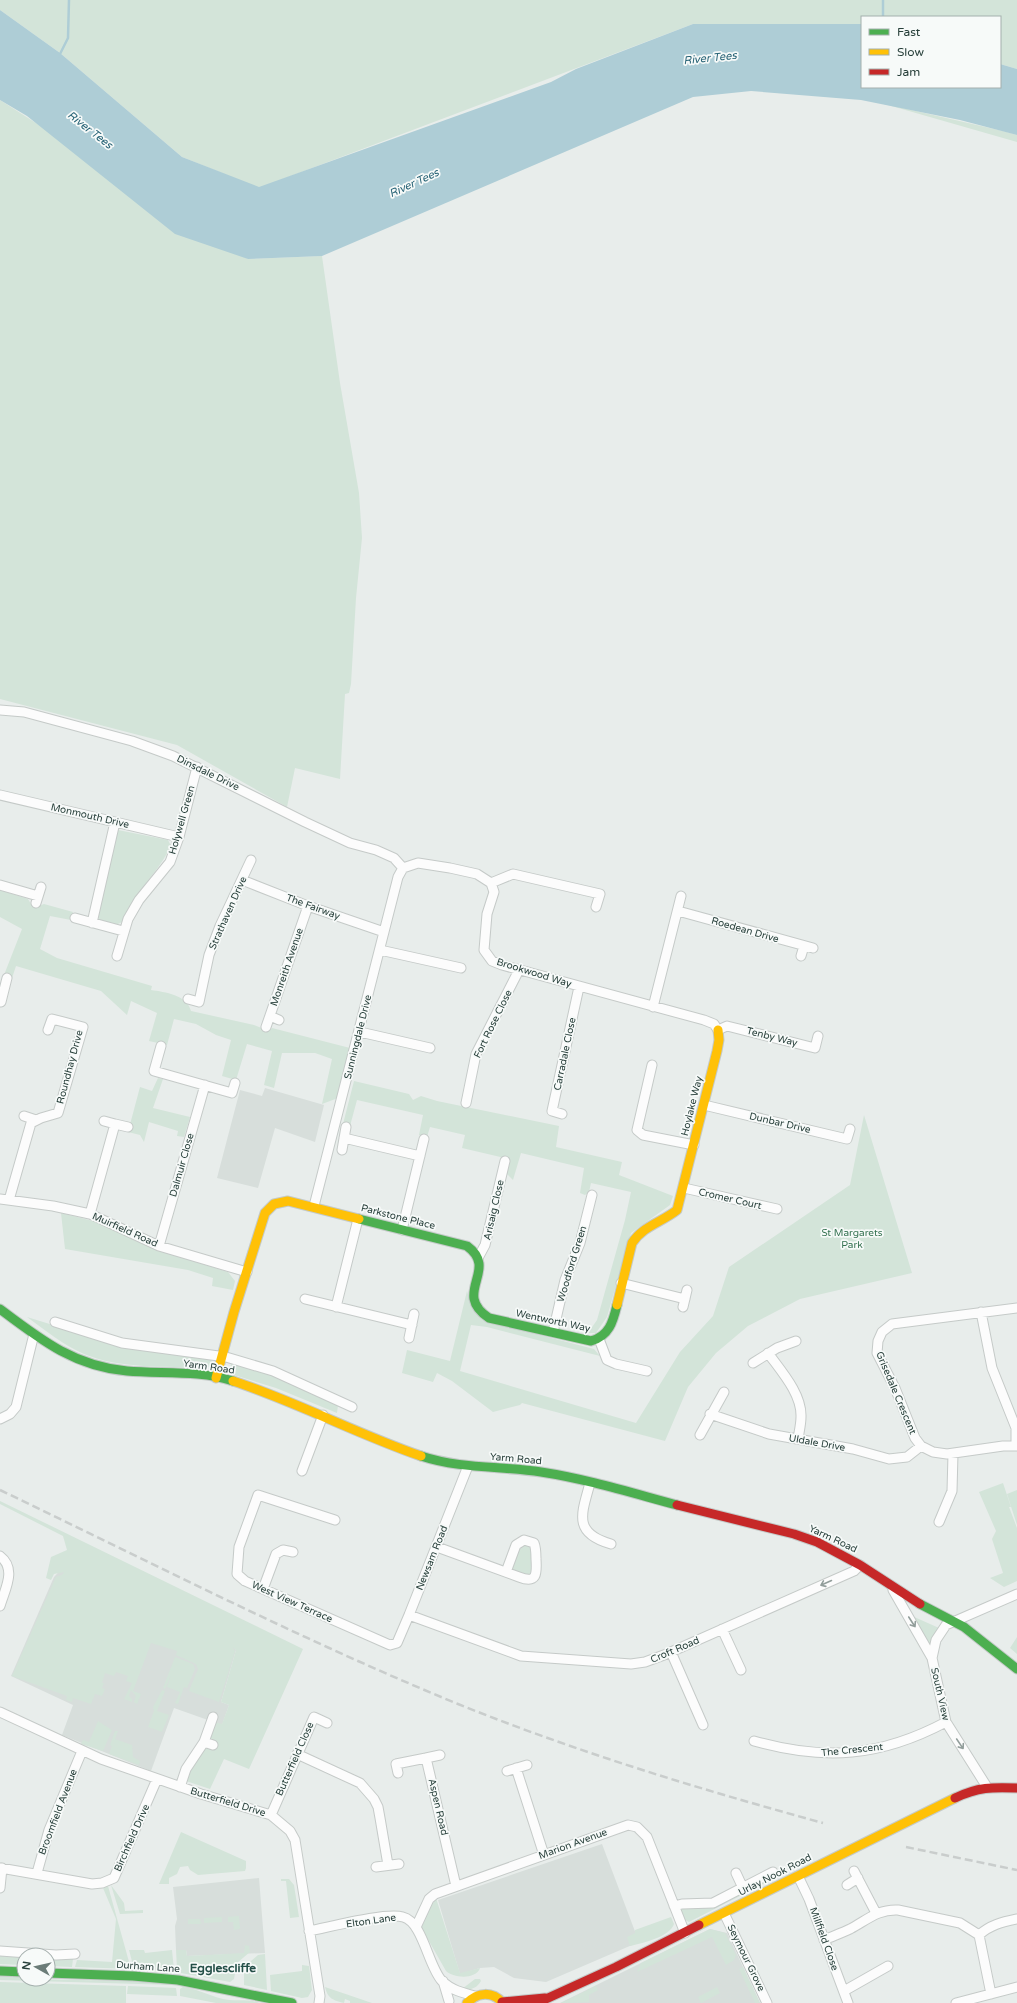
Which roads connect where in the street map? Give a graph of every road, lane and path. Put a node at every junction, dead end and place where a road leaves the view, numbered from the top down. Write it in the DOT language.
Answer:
graph roads {
  1 [pos="0,710"];
  2 [pos="197,767"];
  3 [pos="0,795"];
  4 [pos="115,822"];
  5 [pos="179,836"];
  6 [pos="251,860"];
  7 [pos="403,868"];
  8 [pos="242,880"];
  9 [pos="491,883"];
  10 [pos="0,885"];
  11 [pos="38,895"];
  12 [pos="681,896"];
  13 [pos="308,906"];
  14 [pos="596,907"];
  15 [pos="678,911"];
  16 [pos="75,918"];
  17 [pos="92,923"];
  18 [pos="123,931"];
  19 [pos="384,932"];
  20 [pos="380,950"];
  21 [pos="117,956"];
  22 [pos="801,956"];
  23 [pos="461,968"];
  24 [pos="519,970"];
  25 [pos="7,978"];
  26 [pos="579,987"];
  27 [pos="2,992"];
  28 [pos="188,999"];
  29 [pos="1,1002"];
  30 [pos="653,1007"];
  31 [pos="270,1016"];
  32 [pos="279,1020"];
  33 [pos="266,1027"];
  34 [pos="48,1030"];
  35 [pos="718,1030"];
  36 [pos="360,1032"];
  37 [pos="818,1036"];
  38 [pos="161,1046"];
  39 [pos="430,1048"];
  40 [pos="652,1065"];
  41 [pos="235,1083"];
  42 [pos="205,1085"];
  43 [pos="466,1103"];
  44 [pos="704,1105"];
  45 [pos="562,1114"];
  46 [pos="24,1116"];
  47 [pos="36,1120"];
  48 [pos="104,1121"];
  49 [pos="115,1124"];
  50 [pos="128,1127"];
  51 [pos="346,1127"];
  52 [pos="850,1129"];
  53 [pos="344,1138"];
  54 [pos="424,1139"];
  55 [pos="694,1145"];
  56 [pos="342,1150"];
  57 [pos="420,1156"];
  58 [pos="505,1161"];
  59 [pos="684,1188"];
  60 [pos="592,1195"];
  61 [pos="5,1200"];
  62 [pos="314,1206"];
  63 [pos="776,1210"];
  64 [pos="90,1214"];
  65 [pos="358,1219"];
  66 [pos="402,1230"];
  67 [pos="159,1246"];
  68 [pos="476,1255"];
  69 [pos="247,1272"];
  70 [pos="621,1283"];
  71 [pos="305,1299"];
  72 [pos="685,1299"];
  73 [pos="336,1307"];
  74 [pos="1017,1308"];
  75 [pos="0,1309"];
  76 [pos="981,1312"];
  77 [pos="414,1314"];
  78 [pos="55,1322"];
  79 [pos="412,1325"];
  80 [pos="553,1332"];
  81 [pos="34,1334"];
  82 [pos="409,1338"];
  83 [pos="599,1339"];
  84 [pos="796,1341"];
  85 [pos="768,1353"];
  86 [pos="221,1356"];
  87 [pos="753,1363"];
  88 [pos="646,1372"];
  89 [pos="216,1378"];
  90 [pos="724,1392"];
  91 [pos="352,1407"];
  92 [pos="710,1414"];
  93 [pos="323,1415"];
  94 [pos="0,1419"];
  95 [pos="700,1435"];
  96 [pos="798,1439"];
  97 [pos="921,1446"];
  98 [pos="1017,1446"];
  99 [pos="953,1454"];
  100 [pos="468,1466"];
  101 [pos="302,1471"];
  102 [pos="590,1482"];
  103 [pos="335,1520"];
  104 [pos="939,1522"];
  105 [pos="611,1544"];
  106 [pos="437,1547"];
  107 [pos="293,1552"];
  108 [pos="0,1556"];
  109 [pos="860,1565"];
  110 [pos="506,1572"];
  111 [pos="263,1588"];
  112 [pos="893,1589"];
  113 [pos="1017,1594"];
  114 [pos="0,1606"];
  115 [pos="409,1615"];
  116 [pos="954,1621"];
  117 [pos="722,1629"];
  118 [pos="390,1645"];
  119 [pos="671,1652"];
  120 [pos="932,1658"];
  121 [pos="1017,1669"];
  122 [pos="741,1670"];
  123 [pos="0,1712"];
  124 [pos="213,1717"];
  125 [pos="946,1722"];
  126 [pos="327,1723"];
  127 [pos="703,1725"];
  128 [pos="754,1741"];
  129 [pos="204,1742"];
  130 [pos="213,1745"];
  131 [pos="82,1751"];
  132 [pos="297,1754"];
  133 [pos="440,1755"];
  134 [pos="426,1758"];
  135 [pos="527,1765"];
  136 [pos="394,1767"];
  137 [pos="516,1768"];
  138 [pos="507,1771"];
  139 [pos="157,1779"];
  140 [pos="180,1787"];
  141 [pos="987,1787"];
  142 [pos="1017,1788"];
  143 [pos="271,1814"];
  144 [pos="544,1854"];
  145 [pos="400,1864"];
  146 [pos="388,1865"];
  147 [pos="376,1867"];
  148 [pos="1,1868"];
  149 [pos="773,1872"];
  150 [pos="37,1873"];
  151 [pos="736,1873"];
  152 [pos="798,1876"];
  153 [pos="847,1885"];
  154 [pos="456,1886"];
  155 [pos="0,1888"];
  156 [pos="744,1888"];
  157 [pos="674,1906"];
  158 [pos="724,1913"];
  159 [pos="876,1913"];
  160 [pos="1016,1915"];
  161 [pos="1017,1922"];
  162 [pos="416,1927"];
  163 [pos="309,1930"];
  164 [pos="684,1933"];
  165 [pos="979,1935"];
  166 [pos="824,1940"];
  167 [pos="0,1950"];
  168 [pos="75,1954"];
  169 [pos="888,1966"];
  170 [pos="0,1971"];
  171 [pos="16,1972"];
  172 [pos="56,1973"];
  173 [pos="443,1981"];
  174 [pos="1017,1987"];
  175 [pos="457,1991"];
  176 [pos="844,1991"];
  177 [pos="991,1994"];
  178 [pos="475,1996"];
  179 [pos="546,1998"];
  180 [pos="273,2001"];
  181 [pos="449,2001"];
  182 [pos="503,2002"];
  183 [pos="969,2002"];
  184 [pos="292,2003"];
  185 [pos="319,2003"];
  186 [pos="462,2003"];
  187 [pos="467,2003"];
  188 [pos="537,2003"];
  189 [pos="767,2003"];
  190 [pos="848,2003"];
  191 [pos="956,2003"];
  1 -- 2 [label="street, Dinsdale Drive"];
  2 -- 5 [label="street, Holywell Green"];
  2 -- 7 [label="street, Dinsdale Drive"];
  3 -- 4 [label="street, Monmouth Drive"];
  4 -- 5 [label="street, Monmouth Drive"];
  4 -- 17 [label="street"];
  5 -- 18 [label="street, Holywell Green"];
  6 -- 8 [label="street, Strathaven Drive"];
  7 -- 9 [label="street"];
  7 -- 19 [label="street, Sunningdale Drive"];
  8 -- 13 [label="street, The Fairway"];
  8 -- 28 [label="street, Strathaven Drive"];
  9 -- 14 [label="street"];
  9 -- 24 [label="street, Brookwood Way"];
  10 -- 11 [label="street"];
  12 -- 15 [label="street"];
  13 -- 19 [label="street, The Fairway"];
  13 -- 31 [label="street, Monreith Avenue"];
  15 -- 22 [label="street, Roedean Drive"];
  15 -- 30 [label="street"];
  16 -- 17 [label="street"];
  17 -- 18 [label="street"];
  18 -- 21 [label="street, Holywell Green"];
  19 -- 20 [label="street, Sunningdale Drive"];
  20 -- 23 [label="street"];
  20 -- 36 [label="street, Sunningdale Drive"];
  24 -- 26 [label="street, Brookwood Way"];
  24 -- 43 [label="street, Fort Rose Close"];
  25 -- 27 [label="street"];
  26 -- 30 [label="street, Brookwood Way"];
  26 -- 45 [label="street, Carradale Close"];
  27 -- 29 [label="street"];
  30 -- 35 [label="street, Brookwood Way"];
  31 -- 32 [label="street"];
  31 -- 33 [label="street, Monreith Avenue"];
  34 -- 47 [label="street, Roundhay Drive"];
  35 -- 37 [label="street, Tenby Way"];
  35 -- 44 [label="main road, Hoylake Way"];
  36 -- 39 [label="street"];
  36 -- 62 [label="street, Sunningdale Drive"];
  38 -- 42 [label="street"];
  40 -- 55 [label="street"];
  41 -- 42 [label="street"];
  42 -- 67 [label="street, Dalmuir Close"];
  44 -- 52 [label="street, Dunbar Drive"];
  44 -- 55 [label="main road, Hoylake Way"];
  46 -- 47 [label="street"];
  47 -- 61 [label="street"];
  48 -- 49 [label="street"];
  49 -- 50 [label="street"];
  49 -- 64 [label="street"];
  51 -- 53 [label="street"];
  53 -- 56 [label="street"];
  53 -- 57 [label="street"];
  54 -- 57 [label="street"];
  55 -- 59 [label="main road, Hoylake Way"];
  57 -- 66 [label="street"];
  58 -- 68 [label="street, Arisaig Close"];
  59 -- 63 [label="street, Cromer Court"];
  59 -- 70 [label="main road, Wentworth Way"];
  60 -- 80 [label="street, Woodford Green"];
  61 -- 64 [label="street, Muirfield Road"];
  62 -- 65 [label="main road, Parkstone Place"];
  62 -- 69 [label="main road"];
  64 -- 67 [label="street, Muirfield Road"];
  65 -- 66 [label="main road, Parkstone Place"];
  65 -- 73 [label="street"];
  66 -- 68 [label="main road, Parkstone Place"];
  67 -- 69 [label="street, Muirfield Road"];
  68 -- 80 [label="main road, Wentworth Way"];
  69 -- 86 [label="main road"];
  70 -- 72 [label="street"];
  70 -- 83 [label="main road, Wentworth Way"];
  71 -- 73 [label="street"];
  73 -- 79 [label="street"];
  74 -- 76 [label="street, Grisedale Crescent"];
  75 -- 81 [label="main road, Yarm Road"];
  76 -- 97 [label="street, Grisedale Crescent"];
  76 -- 98 [label="street"];
  77 -- 79 [label="street"];
  78 -- 86 [label="street"];
  79 -- 82 [label="street"];
  80 -- 83 [label="main road, Wentworth Way"];
  81 -- 89 [label="main road, Yarm Road"];
  81 -- 94 [label="street"];
  83 -- 88 [label="street"];
  84 -- 85 [label="street"];
  85 -- 87 [label="street"];
  85 -- 96 [label="street"];
  86 -- 89 [label="main road"];
  86 -- 91 [label="street"];
  89 -- 93 [label="main road, Yarm Road"];
  90 -- 92 [label="street"];
  92 -- 95 [label="street"];
  92 -- 96 [label="street, Uldale Drive"];
  93 -- 100 [label="main road, Yarm Road"];
  93 -- 101 [label="street"];
  96 -- 97 [label="street, Uldale Drive"];
  97 -- 99 [label="street, Grisedale Crescent"];
  98 -- 99 [label="street, Grisedale Crescent"];
  99 -- 104 [label="street"];
  100 -- 102 [label="main road, Yarm Road"];
  100 -- 106 [label="street, Newsam Road"];
  102 -- 105 [label="street"];
  102 -- 109 [label="main road, Yarm Road"];
  103 -- 111 [label="street, West View Terrace"];
  106 -- 110 [label="street"];
  106 -- 115 [label="street, Newsam Road"];
  107 -- 111 [label="street"];
  108 -- 114 [label="street"];
  109 -- 112 [label="main road, Yarm Road"];
  109 -- 117 [label="street, Croft Road, one-way"];
  110 -- 110 [label="street"];
  111 -- 118 [label="street, West View Terrace"];
  112 -- 116 [label="main road, Yarm Road"];
  112 -- 120 [label="street, one-way"];
  113 -- 116 [label="street"];
  115 -- 118 [label="street, Newsam Road"];
  115 -- 119 [label="street, Croft Road"];
  116 -- 120 [label="street, South View"];
  116 -- 121 [label="main road, Yarm Road"];
  117 -- 119 [label="street, Croft Road"];
  117 -- 122 [label="street"];
  119 -- 127 [label="street"];
  120 -- 125 [label="street, South View"];
  123 -- 131 [label="street, Butterfield Drive"];
  124 -- 129 [label="street"];
  125 -- 128 [label="street, The Crescent"];
  125 -- 141 [label="street, South View, one-way"];
  126 -- 132 [label="street, Butterfield Close"];
  129 -- 130 [label="street"];
  129 -- 140 [label="street"];
  131 -- 139 [label="street, Butterfield Drive"];
  131 -- 150 [label="street, Broomfield Avenue"];
  132 -- 143 [label="street, Butterfield Close"];
  132 -- 146 [label="street"];
  133 -- 134 [label="street"];
  134 -- 136 [label="street"];
  134 -- 154 [label="street, Aspen Road"];
  135 -- 137 [label="street"];
  137 -- 138 [label="street"];
  137 -- 144 [label="street"];
  139 -- 140 [label="street, Butterfield Drive"];
  139 -- 150 [label="street, Birchfield Drive"];
  140 -- 143 [label="street, Butterfield Drive"];
  141 -- 142 [label="main road, Urlay Nook Road"];
  141 -- 152 [label="main road, Urlay Nook Road"];
  143 -- 163 [label="street, Butterfield Drive"];
  144 -- 154 [label="street, Marion Avenue"];
  144 -- 157 [label="street, Marion Avenue"];
  145 -- 146 [label="street"];
  146 -- 147 [label="street"];
  148 -- 150 [label="street, Birchfield Drive"];
  148 -- 155 [label="street"];
  149 -- 156 [label="street"];
  151 -- 156 [label="street"];
  152 -- 158 [label="main road, Urlay Nook Road"];
  152 -- 166 [label="street, Millfield Close"];
  153 -- 159 [label="street"];
  154 -- 162 [label="street, Marion Avenue"];
  156 -- 157 [label="street"];
  157 -- 164 [label="street, Marion Avenue"];
  158 -- 164 [label="main road, Urlay Nook Road"];
  158 -- 189 [label="street, Seymour Grove"];
  159 -- 165 [label="street"];
  159 -- 166 [label="street"];
  160 -- 161 [label="street"];
  160 -- 165 [label="street"];
  162 -- 163 [label="street, Elton Lane"];
  162 -- 173 [label="street"];
  163 -- 185 [label="street, Butterfield Drive"];
  164 -- 179 [label="main road, Urlay Nook Road"];
  165 -- 177 [label="street"];
  166 -- 176 [label="street, Millfield Close"];
  167 -- 168 [label="street"];
  169 -- 176 [label="street"];
  170 -- 171 [label="main road"];
  172 -- 180 [label="main road, Durham Lane"];
  173 -- 175 [label="street"];
  173 -- 181 [label="street"];
  174 -- 177 [label="street"];
  175 -- 178 [label="street"];
  175 -- 186 [label="street"];
  176 -- 190 [label="street, Millfield Close"];
  177 -- 183 [label="street"];
  178 -- 182 [label="main road"];
  178 -- 187 [label="main road"];
  179 -- 182 [label="main road, Urlay Nook Road"];
  179 -- 188 [label="main road, Urlay Nook Road"];
  180 -- 184 [label="main road, Durham Lane"];
  183 -- 191 [label="street"];
}
